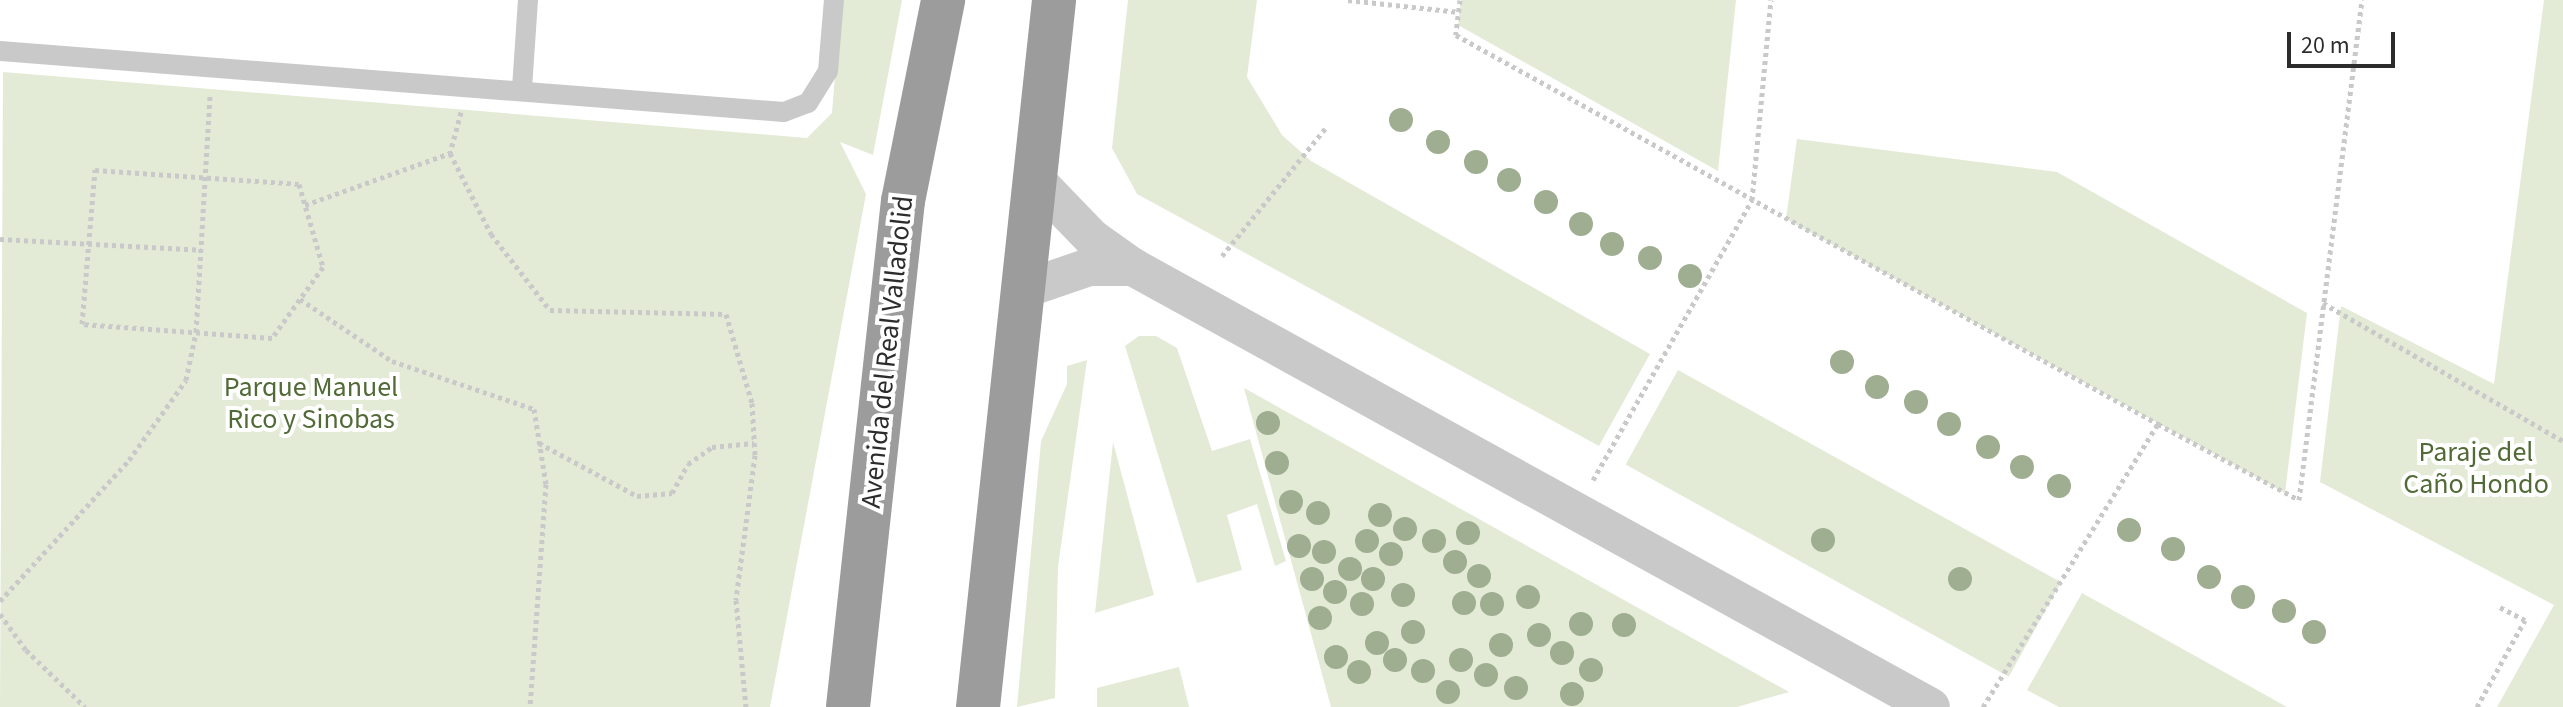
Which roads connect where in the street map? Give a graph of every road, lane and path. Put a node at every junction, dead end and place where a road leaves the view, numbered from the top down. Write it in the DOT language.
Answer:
graph roads {
  1 [pos="528,0"];
  2 [pos="834,0"];
  3 [pos="943,0"];
  4 [pos="1054,0"];
  5 [pos="1348,0"];
  6 [pos="1460,0"];
  7 [pos="1771,0"];
  8 [pos="2362,0"];
  9 [pos="1459,12"];
  10 [pos="0,51"];
  11 [pos="469,85"];
  12 [pos="522,88"];
  13 [pos="209,119"];
  14 [pos="1325,129"];
  15 [pos="450,153"];
  16 [pos="205,178"];
  17 [pos="1034,178"];
  18 [pos="1752,200"];
  19 [pos="305,205"];
  20 [pos="0,239"];
  21 [pos="89,243"];
  22 [pos="201,250"];
  23 [pos="1222,256"];
  24 [pos="1133,267"];
  25 [pos="1022,290"];
  26 [pos="300,299"];
  27 [pos="2323,303"];
  28 [pos="196,332"];
  29 [pos="2158,424"];
  30 [pos="2563,441"];
  31 [pos="539,443"];
  32 [pos="754,443"];
  33 [pos="1576,511"];
  34 [pos="0,601"];
  35 [pos="2499,607"];
  36 [pos="0,614"];
  37 [pos="85,707"];
  38 [pos="530,707"];
  39 [pos="746,707"];
  40 [pos="848,707"];
  41 [pos="978,707"];
  42 [pos="1931,707"];
  43 [pos="1983,707"];
  44 [pos="2477,707"];
  1 -- 12 [label="lane"];
  2 -- 12 [label="lane"];
  3 -- 40 [label="highway, Avenida del Real Valladolid"];
  4 -- 17 [label="highway"];
  5 -- 9 [label="path"];
  6 -- 9 [label="path"];
  7 -- 18 [label="path"];
  8 -- 27 [label="path"];
  9 -- 18 [label="path"];
  10 -- 11 [label="lane"];
  11 -- 12 [label="lane"];
  11 -- 15 [label="path"];
  13 -- 16 [label="path"];
  14 -- 23 [label="path"];
  15 -- 19 [label="path"];
  15 -- 32 [label="path"];
  16 -- 19 [label="path"];
  16 -- 21 [label="path"];
  16 -- 22 [label="path"];
  17 -- 24 [label="street"];
  17 -- 25 [label="highway"];
  18 -- 29 [label="path"];
  18 -- 33 [label="path"];
  19 -- 26 [label="path"];
  20 -- 21 [label="path"];
  21 -- 22 [label="path"];
  21 -- 28 [label="path"];
  22 -- 28 [label="path"];
  24 -- 25 [label="street"];
  24 -- 33 [label="street"];
  25 -- 41 [label="highway"];
  26 -- 28 [label="path"];
  26 -- 31 [label="path"];
  27 -- 29 [label="path"];
  27 -- 30 [label="path"];
  28 -- 34 [label="path"];
  29 -- 43 [label="path"];
  31 -- 32 [label="path"];
  31 -- 38 [label="path"];
  32 -- 39 [label="path"];
  33 -- 42 [label="street"];
  35 -- 44 [label="path"];
  36 -- 37 [label="path"];
}
